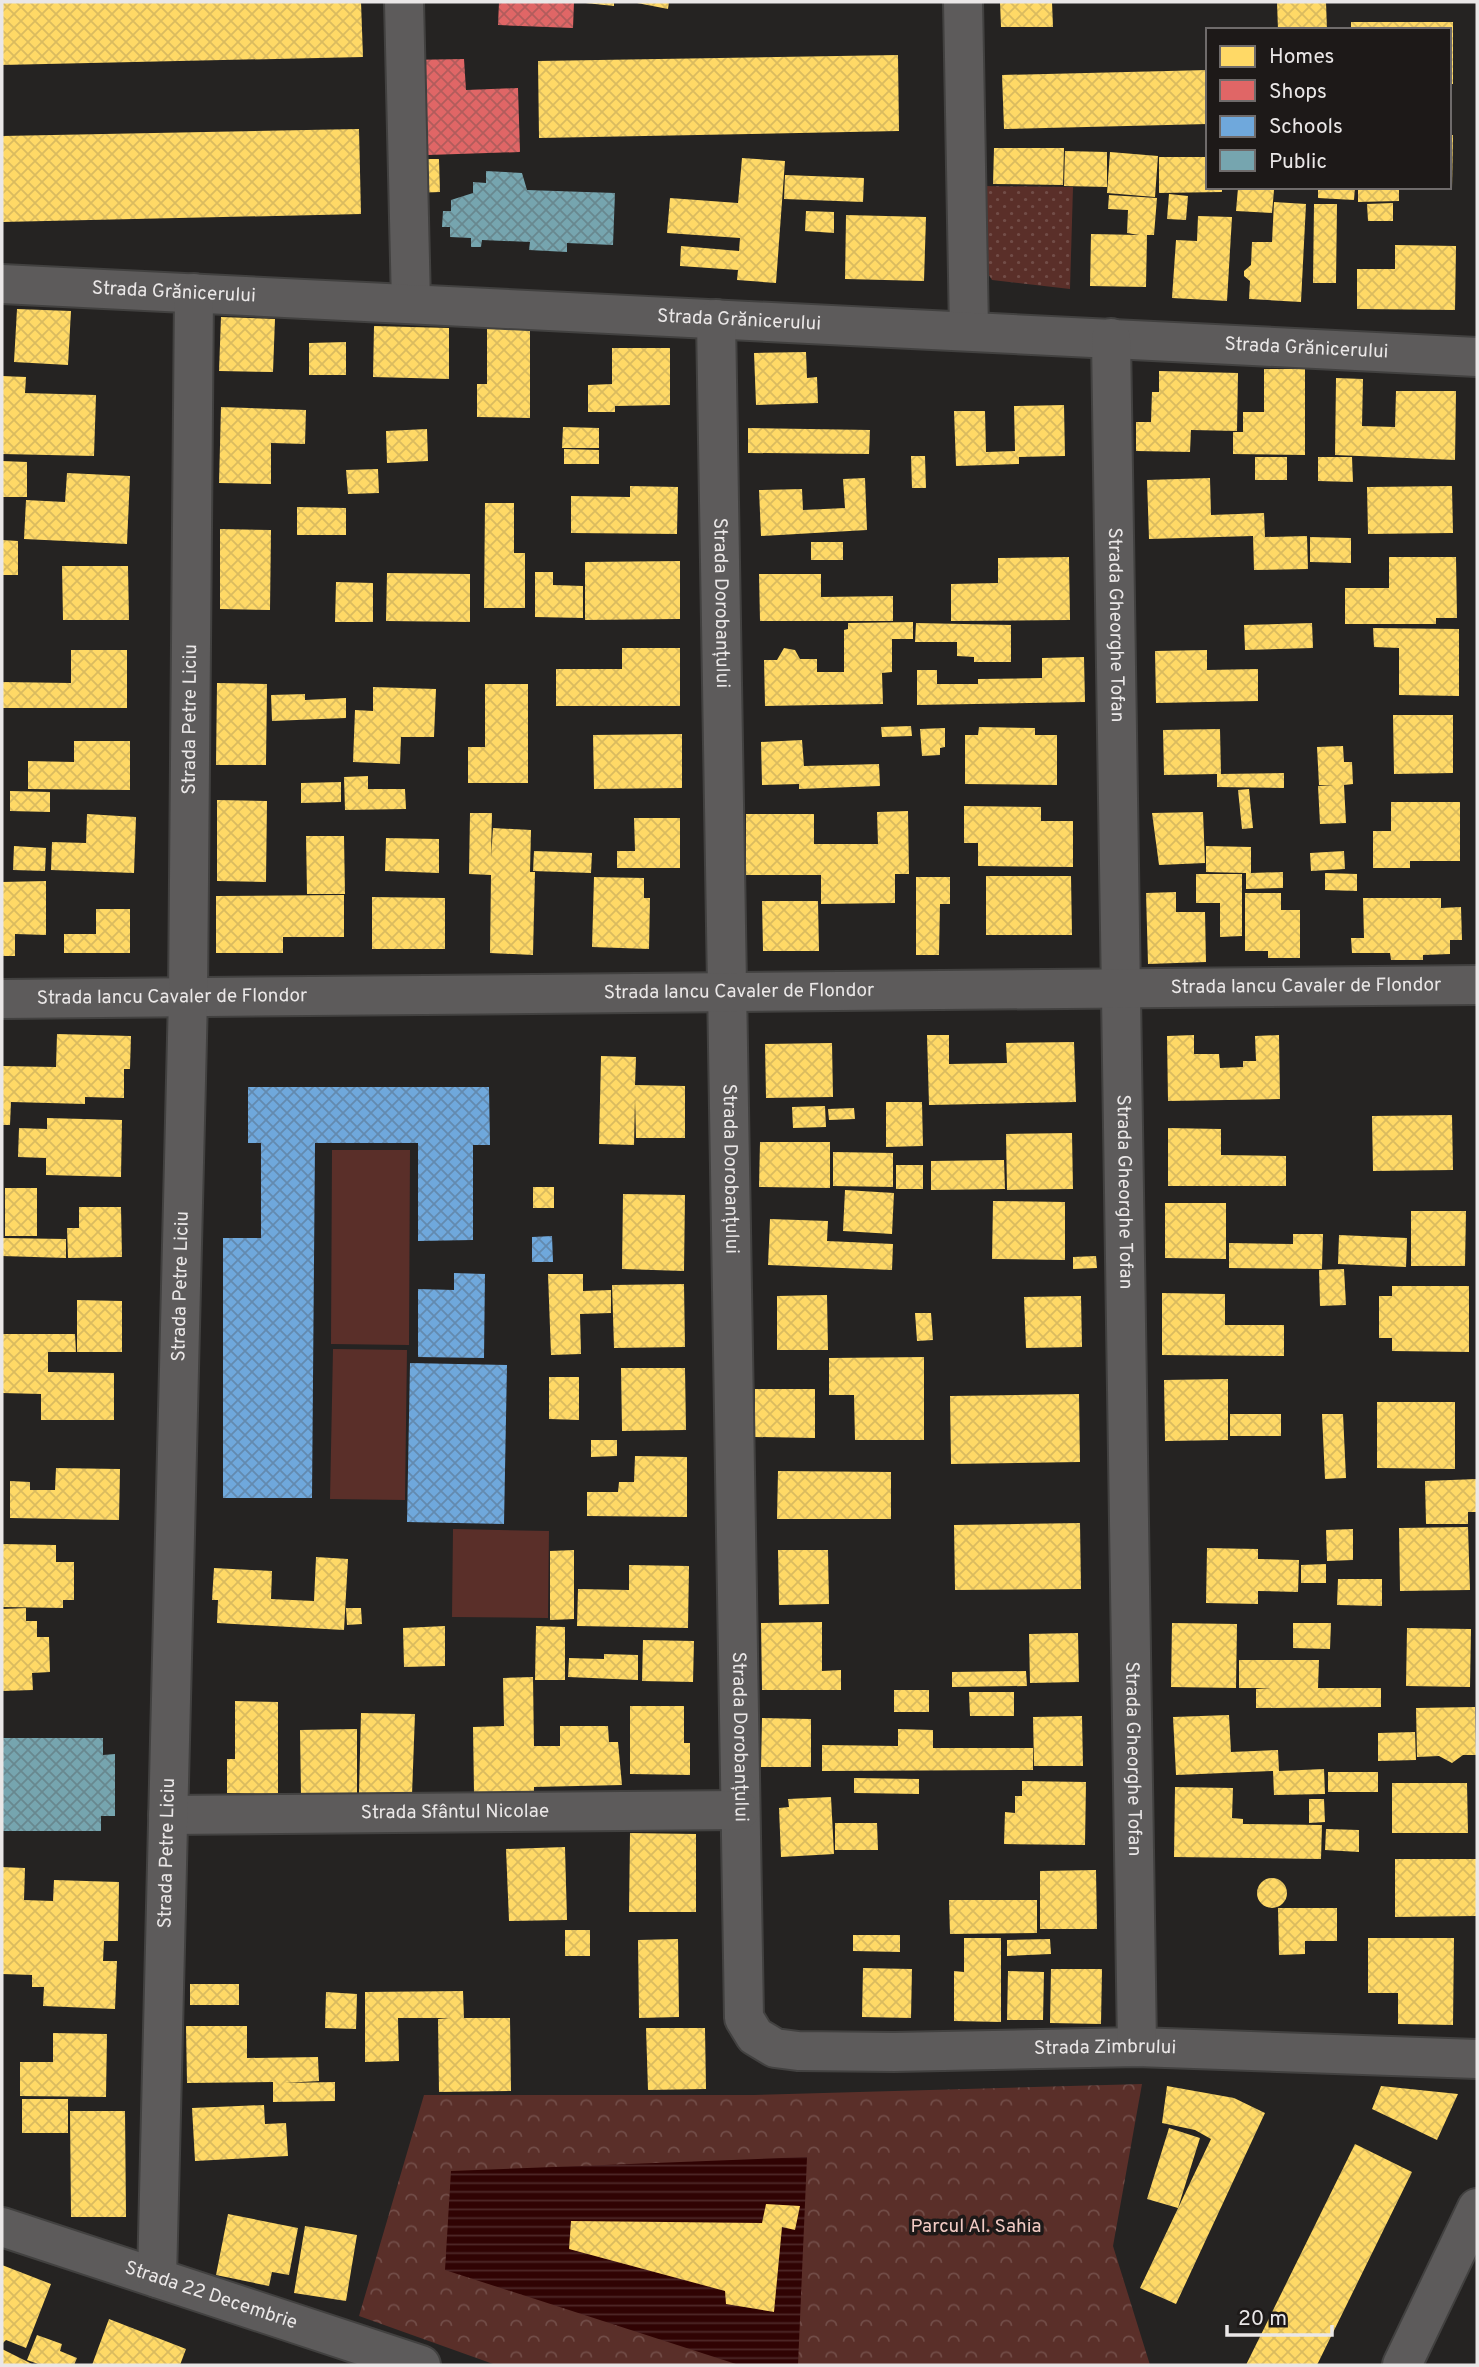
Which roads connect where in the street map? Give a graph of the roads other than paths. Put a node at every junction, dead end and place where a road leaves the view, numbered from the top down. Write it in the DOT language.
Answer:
graph roads {
  1 [pos="404,2"];
  2 [pos="963,2"];
  3 [pos="2,284"];
  4 [pos="194,293"];
  5 [pos="411,304"];
  6 [pos="716,319"];
  7 [pos="969,331"];
  8 [pos="1111,338"];
  9 [pos="1477,357"];
  10 [pos="1477,985"];
  11 [pos="1121,989"];
  12 [pos="727,992"];
  13 [pos="188,997"];
  14 [pos="2,999"];
  15 [pos="740,1810"];
  16 [pos="168,1815"];
  17 [pos="744,2018"];
  18 [pos="1137,2047"];
  19 [pos="1477,2059"];
  20 [pos="1477,2208"];
  21 [pos="2,2227"];
  22 [pos="157,2278"];
  23 [pos="421,2365"];
  24 [pos="1402,2365"];
  1 -- 5 [label="street"];
  2 -- 7 [label="street"];
  3 -- 4 [label="street, Strada Grănicerului"];
  4 -- 5 [label="street, Strada Grănicerului"];
  4 -- 13 [label="street, Strada Petre Liciu"];
  5 -- 6 [label="street, Strada Grănicerului"];
  6 -- 7 [label="street, Strada Grănicerului"];
  6 -- 12 [label="street, Strada Dorobanțului"];
  7 -- 8 [label="street, Strada Grănicerului"];
  8 -- 9 [label="street, Strada Grănicerului"];
  8 -- 11 [label="street, Strada Gheorghe Tofan"];
  10 -- 11 [label="street, Strada Iancu Cavaler de Flondor"];
  11 -- 12 [label="street, Strada Iancu Cavaler de Flondor"];
  11 -- 18 [label="street, Strada Gheorghe Tofan"];
  12 -- 13 [label="street, Strada Iancu Cavaler de Flondor"];
  12 -- 15 [label="street, Strada Dorobanțului"];
  13 -- 14 [label="street, Strada Iancu Cavaler de Flondor"];
  13 -- 16 [label="street, Strada Petre Liciu"];
  15 -- 16 [label="street, Strada Sfântul Nicolae"];
  15 -- 17 [label="street, Strada Dorobanțului"];
  16 -- 22 [label="street, Strada Petre Liciu"];
  17 -- 18 [label="street, Strada Zimbrului"];
  18 -- 19 [label="street, Strada Zimbrului"];
  20 -- 24 [label="street"];
  21 -- 22 [label="street, Strada 22 Decembrie"];
  22 -- 23 [label="street, Strada 22 Decembrie"];
}
